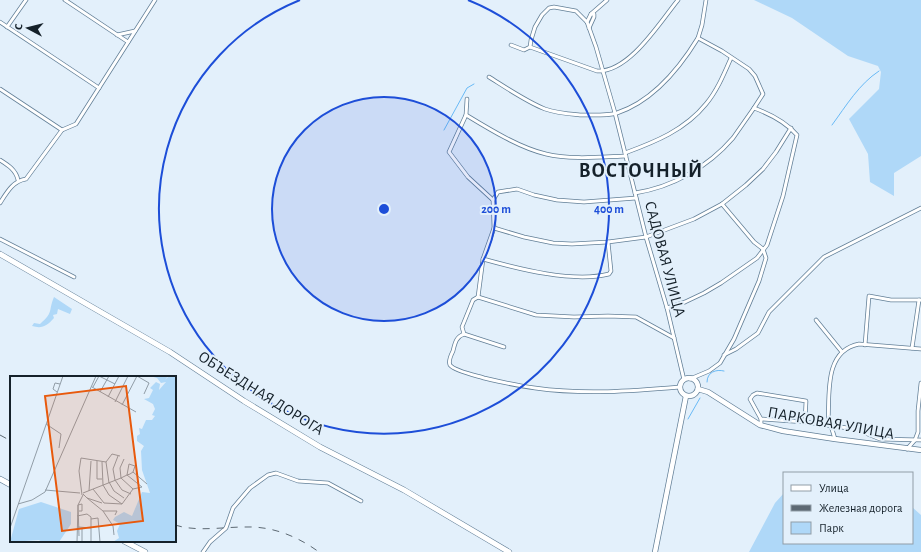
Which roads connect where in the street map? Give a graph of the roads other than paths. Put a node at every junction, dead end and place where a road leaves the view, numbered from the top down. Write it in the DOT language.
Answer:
graph roads {
  1 [pos="26,0"];
  2 [pos="65,0"];
  3 [pos="155,0"];
  4 [pos="607,0"];
  5 [pos="678,0"];
  6 [pos="706,0"];
  7 [pos="591,14"];
  8 [pos="0,22"];
  9 [pos="587,22"];
  10 [pos="7,27"];
  11 [pos="589,29"];
  12 [pos="135,31"];
  13 [pos="117,35"];
  14 [pos="698,38"];
  15 [pos="128,42"];
  16 [pos="511,45"];
  17 [pos="530,47"];
  18 [pos="731,58"];
  19 [pos="603,71"];
  20 [pos="489,77"];
  21 [pos="99,88"];
  22 [pos="0,89"];
  23 [pos="467,99"];
  24 [pos="754,108"];
  25 [pos="615,113"];
  26 [pos="466,115"];
  27 [pos="791,128"];
  28 [pos="62,130"];
  29 [pos="625,155"];
  30 [pos="0,160"];
  31 [pos="18,180"];
  32 [pos="635,193"];
  33 [pos="636,198"];
  34 [pos="493,200"];
  35 [pos="0,203"];
  36 [pos="722,204"];
  37 [pos="921,208"];
  38 [pos="494,228"];
  39 [pos="646,237"];
  40 [pos="0,239"];
  41 [pos="608,242"];
  42 [pos="763,249"];
  43 [pos="0,254"];
  44 [pos="483,259"];
  45 [pos="74,277"];
  46 [pos="478,297"];
  47 [pos="920,300"];
  48 [pos="667,308"];
  49 [pos="816,320"];
  50 [pos="464,334"];
  51 [pos="674,338"];
  52 [pos="865,345"];
  53 [pos="504,347"];
  54 [pos="912,348"];
  55 [pos="921,349"];
  56 [pos="842,352"];
  57 [pos="724,355"];
  58 [pos="690,379"];
  59 [pos="684,380"];
  60 [pos="921,383"];
  61 [pos="680,387"];
  62 [pos="698,388"];
  63 [pos="686,396"];
  64 [pos="919,412"];
  65 [pos="805,422"];
  66 [pos="831,426"];
  67 [pos="835,439"];
  68 [pos="890,440"];
  69 [pos="915,440"];
  70 [pos="921,440"];
  71 [pos="890,447"];
  72 [pos="907,449"];
  73 [pos="921,450"];
  74 [pos="0,479"];
  75 [pos="10,484"];
  76 [pos="361,500"];
  77 [pos="126,542"];
  78 [pos="145,552"];
  79 [pos="204,552"];
  80 [pos="509,552"];
  81 [pos="655,552"];
  1 -- 10 [label="street"];
  2 -- 13 [label="street"];
  3 -- 12 [label="street"];
  4 -- 7 [label="street"];
  5 -- 19 [label="street"];
  6 -- 14 [label="street"];
  7 -- 9 [label="street"];
  7 -- 11 [label="street"];
  8 -- 10 [label="street"];
  9 -- 11 [label="street, САДОВАЯ УЛИЦА"];
  9 -- 17 [label="street"];
  10 -- 21 [label="street"];
  11 -- 19 [label="street, САДОВАЯ УЛИЦА"];
  12 -- 13 [label="street"];
  12 -- 15 [label="street"];
  13 -- 15 [label="street"];
  14 -- 18 [label="street"];
  14 -- 25 [label="street"];
  15 -- 21 [label="street"];
  16 -- 17 [label="street"];
  17 -- 19 [label="street"];
  18 -- 24 [label="street"];
  18 -- 29 [label="street"];
  19 -- 25 [label="street, САДОВАЯ УЛИЦА"];
  20 -- 25 [label="street"];
  21 -- 28 [label="street"];
  22 -- 28 [label="street"];
  23 -- 26 [label="street"];
  24 -- 27 [label="street"];
  24 -- 32 [label="street"];
  25 -- 29 [label="street, САДОВАЯ УЛИЦА"];
  26 -- 29 [label="street"];
  26 -- 34 [label="street"];
  27 -- 36 [label="street"];
  27 -- 42 [label="street"];
  28 -- 31 [label="street"];
  29 -- 32 [label="street, САДОВАЯ УЛИЦА"];
  30 -- 31 [label="street"];
  31 -- 35 [label="street"];
  32 -- 33 [label="street, САДОВАЯ УЛИЦА"];
  33 -- 34 [label="street"];
  33 -- 39 [label="street, САДОВАЯ УЛИЦА"];
  34 -- 38 [label="street"];
  36 -- 39 [label="street"];
  36 -- 42 [label="street"];
  37 -- 57 [label="street"];
  38 -- 41 [label="street"];
  38 -- 44 [label="street"];
  39 -- 41 [label="street"];
  39 -- 48 [label="street, САДОВАЯ УЛИЦА"];
  40 -- 45 [label="street"];
  41 -- 44 [label="street"];
  42 -- 48 [label="street"];
  42 -- 57 [label="street"];
  43 -- 80 [label="main road, ОБЪЕЗДНАЯ ДОРОГА"];
  44 -- 46 [label="street"];
  46 -- 50 [label="street"];
  46 -- 51 [label="street"];
  47 -- 52 [label="street"];
  47 -- 54 [label="street"];
  48 -- 51 [label="street, САДОВАЯ УЛИЦА"];
  49 -- 56 [label="street"];
  50 -- 53 [label="street"];
  50 -- 61 [label="street"];
  51 -- 59 [label="street, САДОВАЯ УЛИЦА"];
  52 -- 54 [label="street"];
  52 -- 56 [label="street"];
  54 -- 55 [label="street"];
  56 -- 66 [label="street"];
  57 -- 58 [label="street"];
  58 -- 59 [label="street"];
  58 -- 62 [label="street"];
  59 -- 61 [label="street"];
  60 -- 64 [label="street"];
  61 -- 63 [label="street"];
  62 -- 63 [label="street"];
  62 -- 67 [label="street, ПАРКОВАЯ УЛИЦА"];
  63 -- 81 [label="street"];
  64 -- 69 [label="street"];
  65 -- 65 [label="street"];
  65 -- 66 [label="street"];
  66 -- 67 [label="street"];
  66 -- 68 [label="street"];
  67 -- 71 [label="street, ПАРКОВАЯ УЛИЦА"];
  68 -- 69 [label="street"];
  68 -- 71 [label="street"];
  69 -- 70 [label="street"];
  69 -- 72 [label="street"];
  71 -- 72 [label="street, ПАРКОВАЯ УЛИЦА"];
  72 -- 73 [label="street, ПАРКОВАЯ УЛИЦА"];
  74 -- 75 [label="main road"];
  76 -- 79 [label="street"];
  77 -- 78 [label="main road"];
}
